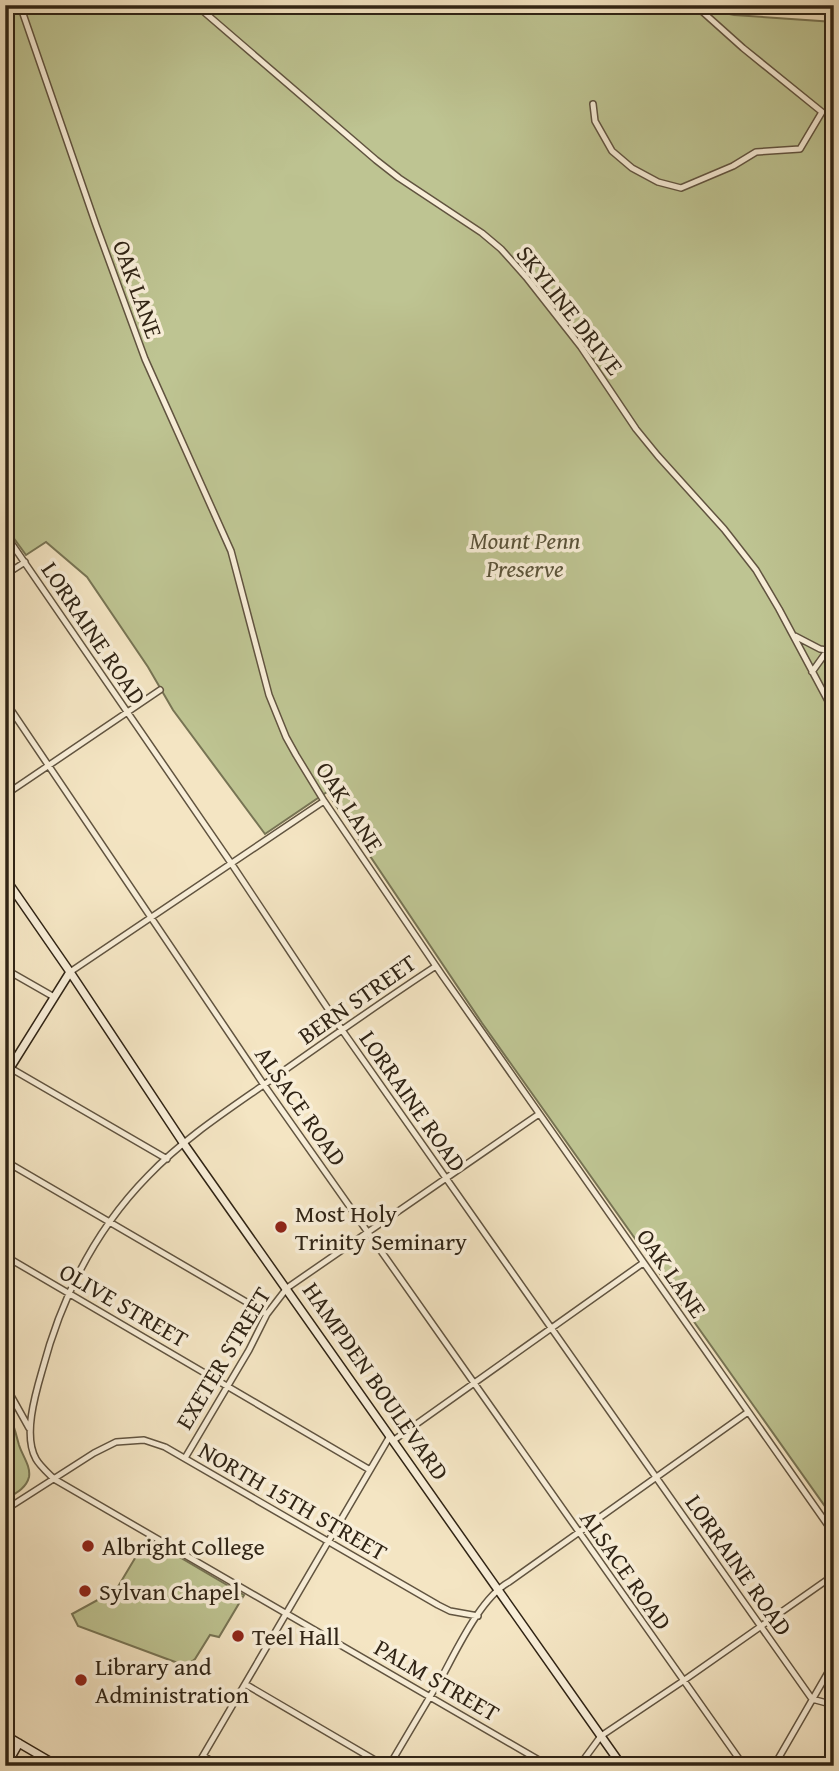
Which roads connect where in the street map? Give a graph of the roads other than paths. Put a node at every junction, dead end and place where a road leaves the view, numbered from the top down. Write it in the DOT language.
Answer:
graph roads {
  1 [pos="20,5"];
  2 [pos="196,5"];
  3 [pos="695,5"];
  4 [pos="593,104"];
  5 [pos="5,534"];
  6 [pos="25,562"];
  7 [pos="5,575"];
  8 [pos="792,635"];
  9 [pos="831,651"];
  10 [pos="812,672"];
  11 [pos="160,690"];
  12 [pos="5,701"];
  13 [pos="128,712"];
  14 [pos="834,712"];
  15 [pos="49,765"];
  16 [pos="5,795"];
  17 [pos="324,801"];
  18 [pos="230,863"];
  19 [pos="5,878"];
  20 [pos="152,917"];
  21 [pos="436,966"];
  22 [pos="5,969"];
  23 [pos="71,972"];
  24 [pos="54,997"];
  25 [pos="342,1030"];
  26 [pos="8,1066"];
  27 [pos="5,1076"];
  28 [pos="264,1085"];
  29 [pos="539,1114"];
  30 [pos="184,1144"];
  31 [pos="167,1159"];
  32 [pos="5,1161"];
  33 [pos="446,1179"];
  34 [pos="110,1222"];
  35 [pos="368,1232"];
  36 [pos="5,1256"];
  37 [pos="643,1263"];
  38 [pos="287,1288"];
  39 [pos="69,1293"];
  40 [pos="267,1314"];
  41 [pos="551,1328"];
  42 [pos="473,1383"];
  43 [pos="5,1385"];
  44 [pos="227,1386"];
  45 [pos="748,1412"];
  46 [pos="30,1430"];
  47 [pos="392,1437"];
  48 [pos="185,1458"];
  49 [pos="370,1470"];
  50 [pos="656,1478"];
  51 [pos="54,1479"];
  52 [pos="5,1510"];
  53 [pos="578,1532"];
  54 [pos="834,1534"];
  55 [pos="328,1541"];
  56 [pos="834,1575"];
  57 [pos="498,1588"];
  58 [pos="287,1613"];
  59 [pos="478,1616"];
  60 [pos="761,1626"];
  61 [pos="834,1662"];
  62 [pos="683,1681"];
  63 [pos="245,1684"];
  64 [pos="430,1696"];
  65 [pos="812,1699"];
  66 [pos="834,1705"];
  67 [pos="5,1735"];
  68 [pos="601,1736"];
  69 [pos="19,1743"];
  70 [pos="203,1756"];
  71 [pos="6,1766"];
  72 [pos="58,1766"];
  73 [pos="197,1766"];
  74 [pos="220,1766"];
  75 [pos="387,1766"];
  76 [pos="549,1766"];
  77 [pos="579,1766"];
  78 [pos="622,1766"];
  79 [pos="744,1766"];
  80 [pos="774,1766"];
  1 -- 17 [label="street, OAK LANE"];
  2 -- 8 [label="street, SKYLINE DRIVE"];
  3 -- 4 [label="street"];
  5 -- 6 [label="street, LORRAINE ROAD"];
  6 -- 7 [label="street"];
  6 -- 13 [label="street, LORRAINE ROAD"];
  8 -- 9 [label="street"];
  8 -- 10 [label="street, SKYLINE DRIVE"];
  9 -- 10 [label="street"];
  10 -- 14 [label="street, SKYLINE DRIVE"];
  11 -- 13 [label="street"];
  12 -- 15 [label="street, ALSACE ROAD"];
  13 -- 15 [label="street"];
  13 -- 18 [label="street, LORRAINE ROAD"];
  15 -- 16 [label="street"];
  15 -- 20 [label="street, ALSACE ROAD"];
  17 -- 18 [label="street"];
  17 -- 21 [label="street, OAK LANE"];
  18 -- 20 [label="street"];
  18 -- 25 [label="street, LORRAINE ROAD"];
  19 -- 23 [label="main road, HAMPDEN BOULEVARD"];
  20 -- 23 [label="street"];
  20 -- 28 [label="street, ALSACE ROAD"];
  21 -- 25 [label="street, BERN STREET"];
  21 -- 29 [label="street, OAK LANE"];
  22 -- 24 [label="street"];
  23 -- 24 [label="main road"];
  23 -- 30 [label="main road, HAMPDEN BOULEVARD"];
  24 -- 26 [label="main road"];
  25 -- 28 [label="street, BERN STREET"];
  25 -- 33 [label="street, LORRAINE ROAD"];
  26 -- 27 [label="main road"];
  26 -- 31 [label="street"];
  28 -- 30 [label="street, BERN STREET"];
  28 -- 35 [label="street, ALSACE ROAD"];
  29 -- 33 [label="street, EXETER STREET"];
  29 -- 37 [label="street, OAK LANE"];
  30 -- 31 [label="street, BERN STREET"];
  30 -- 38 [label="main road, HAMPDEN BOULEVARD"];
  31 -- 34 [label="street, BERN STREET"];
  32 -- 34 [label="street"];
  33 -- 35 [label="street, EXETER STREET"];
  33 -- 41 [label="street, LORRAINE ROAD"];
  34 -- 39 [label="street, BERN STREET"];
  34 -- 40 [label="street"];
  35 -- 38 [label="street, EXETER STREET"];
  35 -- 42 [label="street, ALSACE ROAD"];
  36 -- 39 [label="street, OLIVE STREET"];
  37 -- 41 [label="street"];
  37 -- 45 [label="street, OAK LANE"];
  38 -- 40 [label="street, EXETER STREET"];
  38 -- 47 [label="main road, HAMPDEN BOULEVARD"];
  39 -- 44 [label="street, OLIVE STREET"];
  39 -- 46 [label="street, BERN STREET"];
  40 -- 44 [label="street, EXETER STREET"];
  41 -- 42 [label="street"];
  41 -- 50 [label="street, LORRAINE ROAD"];
  42 -- 47 [label="street"];
  42 -- 53 [label="street, ALSACE ROAD"];
  43 -- 46 [label="street"];
  44 -- 48 [label="street, EXETER STREET"];
  44 -- 49 [label="street, OLIVE STREET"];
  45 -- 50 [label="street"];
  45 -- 54 [label="street, OAK LANE"];
  46 -- 51 [label="street, BERN STREET"];
  47 -- 49 [label="street"];
  47 -- 57 [label="main road, HAMPDEN BOULEVARD"];
  48 -- 51 [label="street, NORTH 15TH STREET"];
  48 -- 55 [label="street, NORTH 15TH STREET"];
  49 -- 55 [label="street"];
  50 -- 53 [label="street"];
  50 -- 60 [label="street, LORRAINE ROAD"];
  51 -- 52 [label="street"];
  51 -- 58 [label="street, PALM STREET"];
  53 -- 57 [label="street"];
  53 -- 62 [label="street, ALSACE ROAD"];
  55 -- 58 [label="street"];
  55 -- 59 [label="street, NORTH 15TH STREET"];
  56 -- 60 [label="street"];
  57 -- 59 [label="street"];
  57 -- 68 [label="main road, HAMPDEN BOULEVARD"];
  58 -- 63 [label="street"];
  58 -- 64 [label="street, PALM STREET"];
  59 -- 64 [label="street"];
  60 -- 62 [label="street"];
  60 -- 65 [label="street, LORRAINE ROAD"];
  61 -- 65 [label="street"];
  62 -- 68 [label="street"];
  62 -- 79 [label="street, ALSACE ROAD"];
  63 -- 70 [label="street"];
  63 -- 75 [label="street"];
  64 -- 75 [label="street"];
  64 -- 76 [label="street, PALM STREET"];
  65 -- 66 [label="street"];
  65 -- 80 [label="street"];
  67 -- 69 [label="main road"];
  68 -- 77 [label="street"];
  68 -- 78 [label="main road, HAMPDEN BOULEVARD"];
  69 -- 71 [label="main road"];
  69 -- 72 [label="main road"];
  70 -- 73 [label="street"];
  70 -- 74 [label="street"];
}
